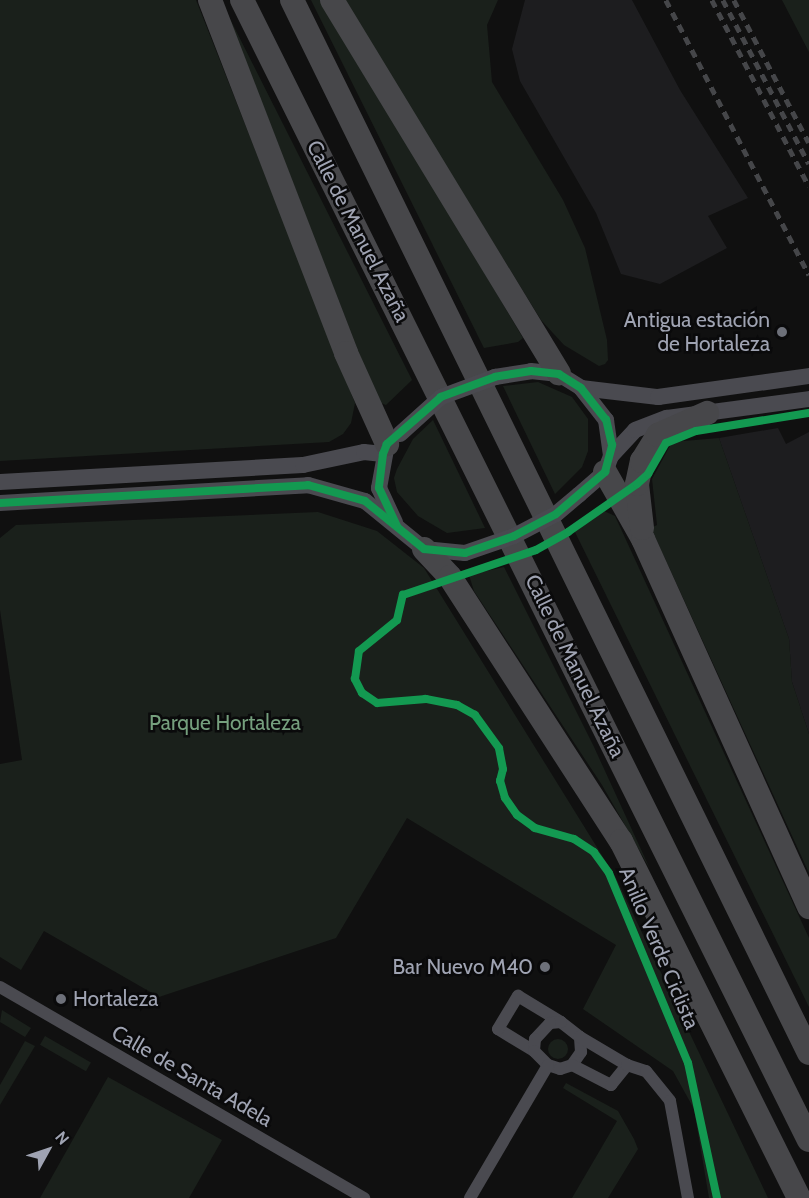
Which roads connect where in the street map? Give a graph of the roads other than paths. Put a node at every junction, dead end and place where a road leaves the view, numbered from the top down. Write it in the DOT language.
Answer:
graph roads {
  1 [pos="210,0"];
  2 [pos="242,0"];
  3 [pos="292,0"];
  4 [pos="332,0"];
  5 [pos="559,375"];
  6 [pos="809,376"];
  7 [pos="581,388"];
  8 [pos="809,399"];
  9 [pos="707,413"];
  10 [pos="390,444"];
  11 [pos="608,464"];
  12 [pos="0,482"];
  13 [pos="0,503"];
  14 [pos="397,526"];
  15 [pos="643,539"];
  16 [pos="424,549"];
  17 [pos="809,907"];
  18 [pos="0,987"];
  19 [pos="561,1022"];
  20 [pos="580,1037"];
  21 [pos="534,1051"];
  22 [pos="809,1053"];
  23 [pos="548,1065"];
  24 [pos="572,1065"];
  25 [pos="627,1065"];
  26 [pos="809,1140"];
  27 [pos="364,1198"];
  28 [pos="470,1198"];
  29 [pos="688,1198"];
  30 [pos="800,1198"];
  1 -- 10 [label="highway"];
  2 -- 26 [label="highway, Calle de Manuel Azaña"];
  3 -- 22 [label="highway, Calle de Manuel Azaña"];
  4 -- 5 [label="highway"];
  5 -- 7 [label="street"];
  5 -- 10 [label="street, bridge"];
  6 -- 7 [label="street"];
  7 -- 11 [label="street"];
  8 -- 9 [label="street"];
  9 -- 11 [label="street"];
  9 -- 15 [label="highway"];
  10 -- 12 [label="street"];
  10 -- 14 [label="street"];
  11 -- 15 [label="highway"];
  11 -- 16 [label="street, bridge"];
  13 -- 14 [label="street"];
  14 -- 16 [label="street"];
  15 -- 17 [label="highway"];
  16 -- 30 [label="highway"];
  18 -- 27 [label="street, Calle de Santa Adela"];
  19 -- 20 [label="street"];
  19 -- 21 [label="street"];
  19 -- 21 [label="street"];
  20 -- 24 [label="street"];
  20 -- 25 [label="street"];
  21 -- 23 [label="street"];
  23 -- 24 [label="street"];
  23 -- 28 [label="street"];
  24 -- 25 [label="street"];
  25 -- 29 [label="street"];
}
